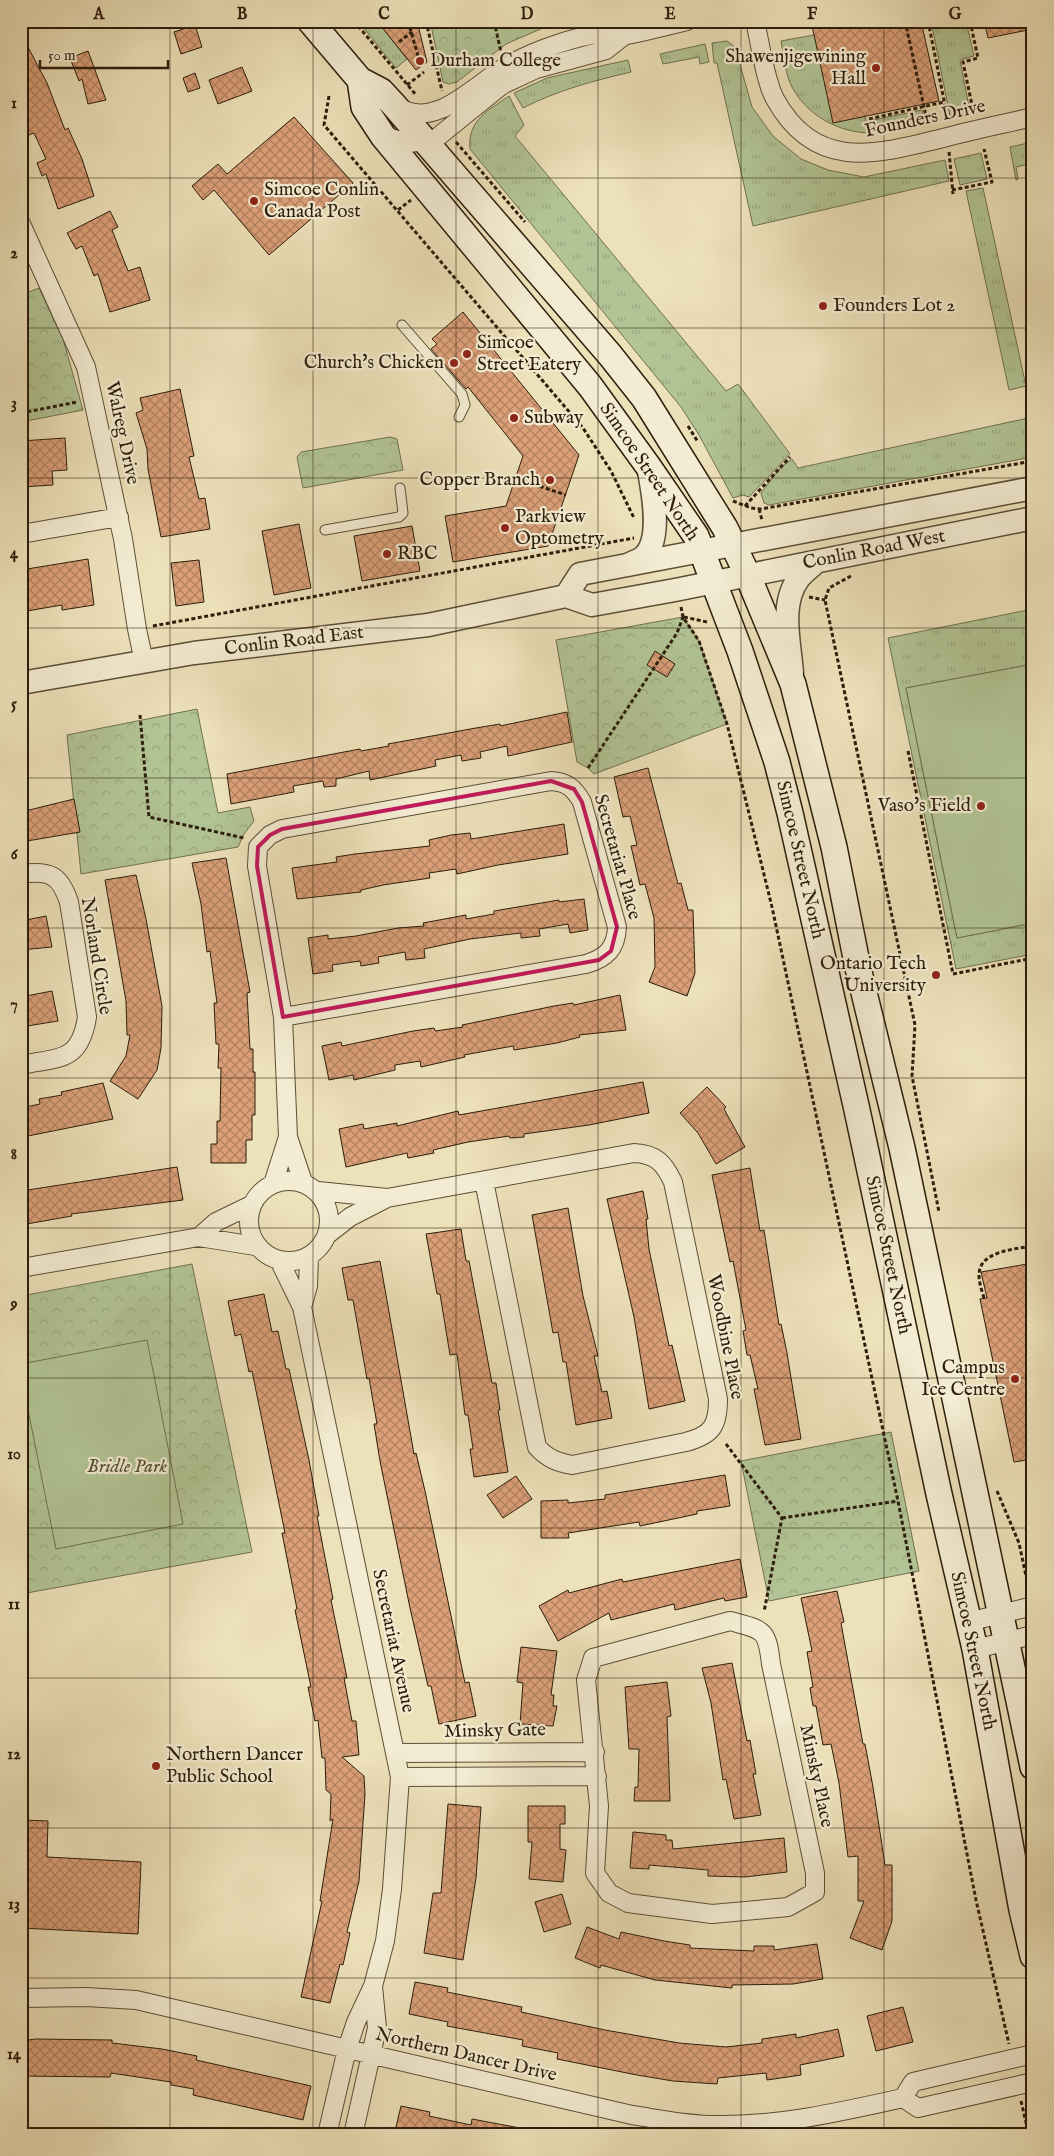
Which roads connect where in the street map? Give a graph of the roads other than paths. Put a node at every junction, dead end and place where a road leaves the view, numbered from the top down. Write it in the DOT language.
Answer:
graph roads {
  1 [pos="310,21"];
  2 [pos="687,21"];
  3 [pos="755,21"];
  4 [pos="625,35"];
  5 [pos="360,80"];
  6 [pos="400,94"];
  7 [pos="1033,117"];
  8 [pos="383,136"];
  9 [pos="426,142"];
  10 [pos="21,224"];
  11 [pos="402,325"];
  12 [pos="459,418"];
  13 [pos="648,466"];
  14 [pos="400,488"];
  15 [pos="1033,488"];
  16 [pos="119,517"];
  17 [pos="1033,518"];
  18 [pos="326,530"];
  19 [pos="21,534"];
  20 [pos="732,546"];
  21 [pos="702,551"];
  22 [pos="816,562"];
  23 [pos="624,566"];
  24 [pos="748,576"];
  25 [pos="715,582"];
  26 [pos="566,596"];
  27 [pos="144,662"];
  28 [pos="21,683"];
  29 [pos="793,684"];
  30 [pos="21,874"];
  31 [pos="283,1017"];
  32 [pos="21,1065"];
  33 [pos="288,1137"];
  34 [pos="484,1181"];
  35 [pos="273,1184"];
  36 [pos="311,1186"];
  37 [pos="387,1198"];
  38 [pos="249,1206"];
  39 [pos="327,1236"];
  40 [pos="199,1237"];
  41 [pos="255,1246"];
  42 [pos="308,1257"];
  43 [pos="279,1260"];
  44 [pos="21,1268"];
  45 [pos="302,1307"];
  46 [pos="1032,1606"];
  47 [pos="999,1615"];
  48 [pos="968,1622"];
  49 [pos="1033,1635"];
  50 [pos="1005,1642"];
  51 [pos="975,1649"];
  52 [pos="595,1752"];
  53 [pos="395,1753"];
  54 [pos="1033,1767"];
  55 [pos="597,1776"];
  56 [pos="400,1777"];
  57 [pos="1033,1956"];
  58 [pos="373,1986"];
  59 [pos="21,1998"];
  60 [pos="347,2049"];
  61 [pos="1033,2054"];
  62 [pos="370,2055"];
  63 [pos="1025,2083"];
  64 [pos="903,2098"];
  65 [pos="689,2129"];
  66 [pos="714,2130"];
  67 [pos="327,2135"];
  68 [pos="353,2135"];
  1 -- 5 [label="main road, Simcoe Street North"];
  2 -- 4 [label="street"];
  3 -- 7 [label="street, Founders Drive"];
  4 -- 6 [label="street"];
  4 -- 9 [label="street"];
  5 -- 6 [label="main road, Simcoe Street North"];
  5 -- 8 [label="main road, Simcoe Street North"];
  6 -- 9 [label="main road, Simcoe Street North"];
  8 -- 9 [label="street"];
  8 -- 13 [label="main road, Simcoe Street North"];
  9 -- 20 [label="main road, Simcoe Street North"];
  10 -- 16 [label="street, Walreg Drive"];
  11 -- 12 [label="lane"];
  13 -- 21 [label="main road, Simcoe Street North"];
  13 -- 23 [label="street"];
  14 -- 18 [label="lane"];
  15 -- 20 [label="street, Conlin Road West"];
  16 -- 19 [label="street"];
  16 -- 27 [label="street, Walreg Drive"];
  17 -- 22 [label="street, Conlin Road West"];
  20 -- 21 [label="street"];
  20 -- 24 [label="main road, Simcoe Street North"];
  21 -- 23 [label="street"];
  21 -- 25 [label="main road, Simcoe Street North"];
  22 -- 24 [label="street, Conlin Road West"];
  22 -- 29 [label="street"];
  23 -- 26 [label="street"];
  24 -- 25 [label="street, Conlin Road West"];
  24 -- 29 [label="main road, Simcoe Street North"];
  25 -- 26 [label="street"];
  25 -- 48 [label="main road, Simcoe Street North"];
  26 -- 27 [label="street, Conlin Road East"];
  27 -- 28 [label="street, Conlin Road East"];
  29 -- 47 [label="main road, Simcoe Street North"];
  30 -- 32 [label="street, Norland Circle"];
  31 -- 31 [label="street, Secretariat Place"];
  31 -- 33 [label="street, Secretariat Place"];
  33 -- 35 [label="street, Secretariat Place"];
  33 -- 36 [label="street, Secretariat Place"];
  34 -- 34 [label="street, Woodbine Place"];
  34 -- 37 [label="street, Woodbine Place"];
  35 -- 36 [label="street"];
  35 -- 38 [label="street"];
  36 -- 37 [label="street, Woodbine Place"];
  36 -- 39 [label="street"];
  37 -- 39 [label="street, Woodbine Place"];
  38 -- 40 [label="street"];
  38 -- 41 [label="street"];
  39 -- 42 [label="street"];
  40 -- 41 [label="street"];
  40 -- 44 [label="street"];
  41 -- 43 [label="street"];
  42 -- 43 [label="street"];
  42 -- 45 [label="street, Secretariat Avenue"];
  43 -- 45 [label="street, Secretariat Avenue"];
  45 -- 53 [label="street, Secretariat Avenue"];
  46 -- 47 [label="street"];
  47 -- 48 [label="street"];
  47 -- 50 [label="main road, Simcoe Street North"];
  48 -- 51 [label="main road, Simcoe Street North"];
  49 -- 50 [label="street"];
  50 -- 51 [label="street"];
  50 -- 54 [label="main road, Simcoe Street North"];
  51 -- 57 [label="main road, Simcoe Street North"];
  52 -- 53 [label="street, Minsky Gate"];
  52 -- 55 [label="street, Minsky Place"];
  52 -- 55 [label="street, Minsky Place"];
  53 -- 56 [label="street, Secretariat Avenue"];
  55 -- 56 [label="street"];
  56 -- 58 [label="street, Secretariat Avenue"];
  58 -- 60 [label="street, Secretariat Avenue"];
  58 -- 62 [label="street, Secretariat Avenue"];
  59 -- 60 [label="street, Northern Dancer Drive"];
  60 -- 62 [label="street, Northern Dancer Drive"];
  60 -- 67 [label="street, Secretariat Avenue"];
  61 -- 64 [label="street"];
  62 -- 65 [label="street, Northern Dancer Drive"];
  62 -- 68 [label="street, Secretariat Avenue"];
  63 -- 64 [label="street"];
  64 -- 66 [label="street, Northern Dancer Drive"];
  65 -- 66 [label="street, Northern Dancer Drive"];
}
